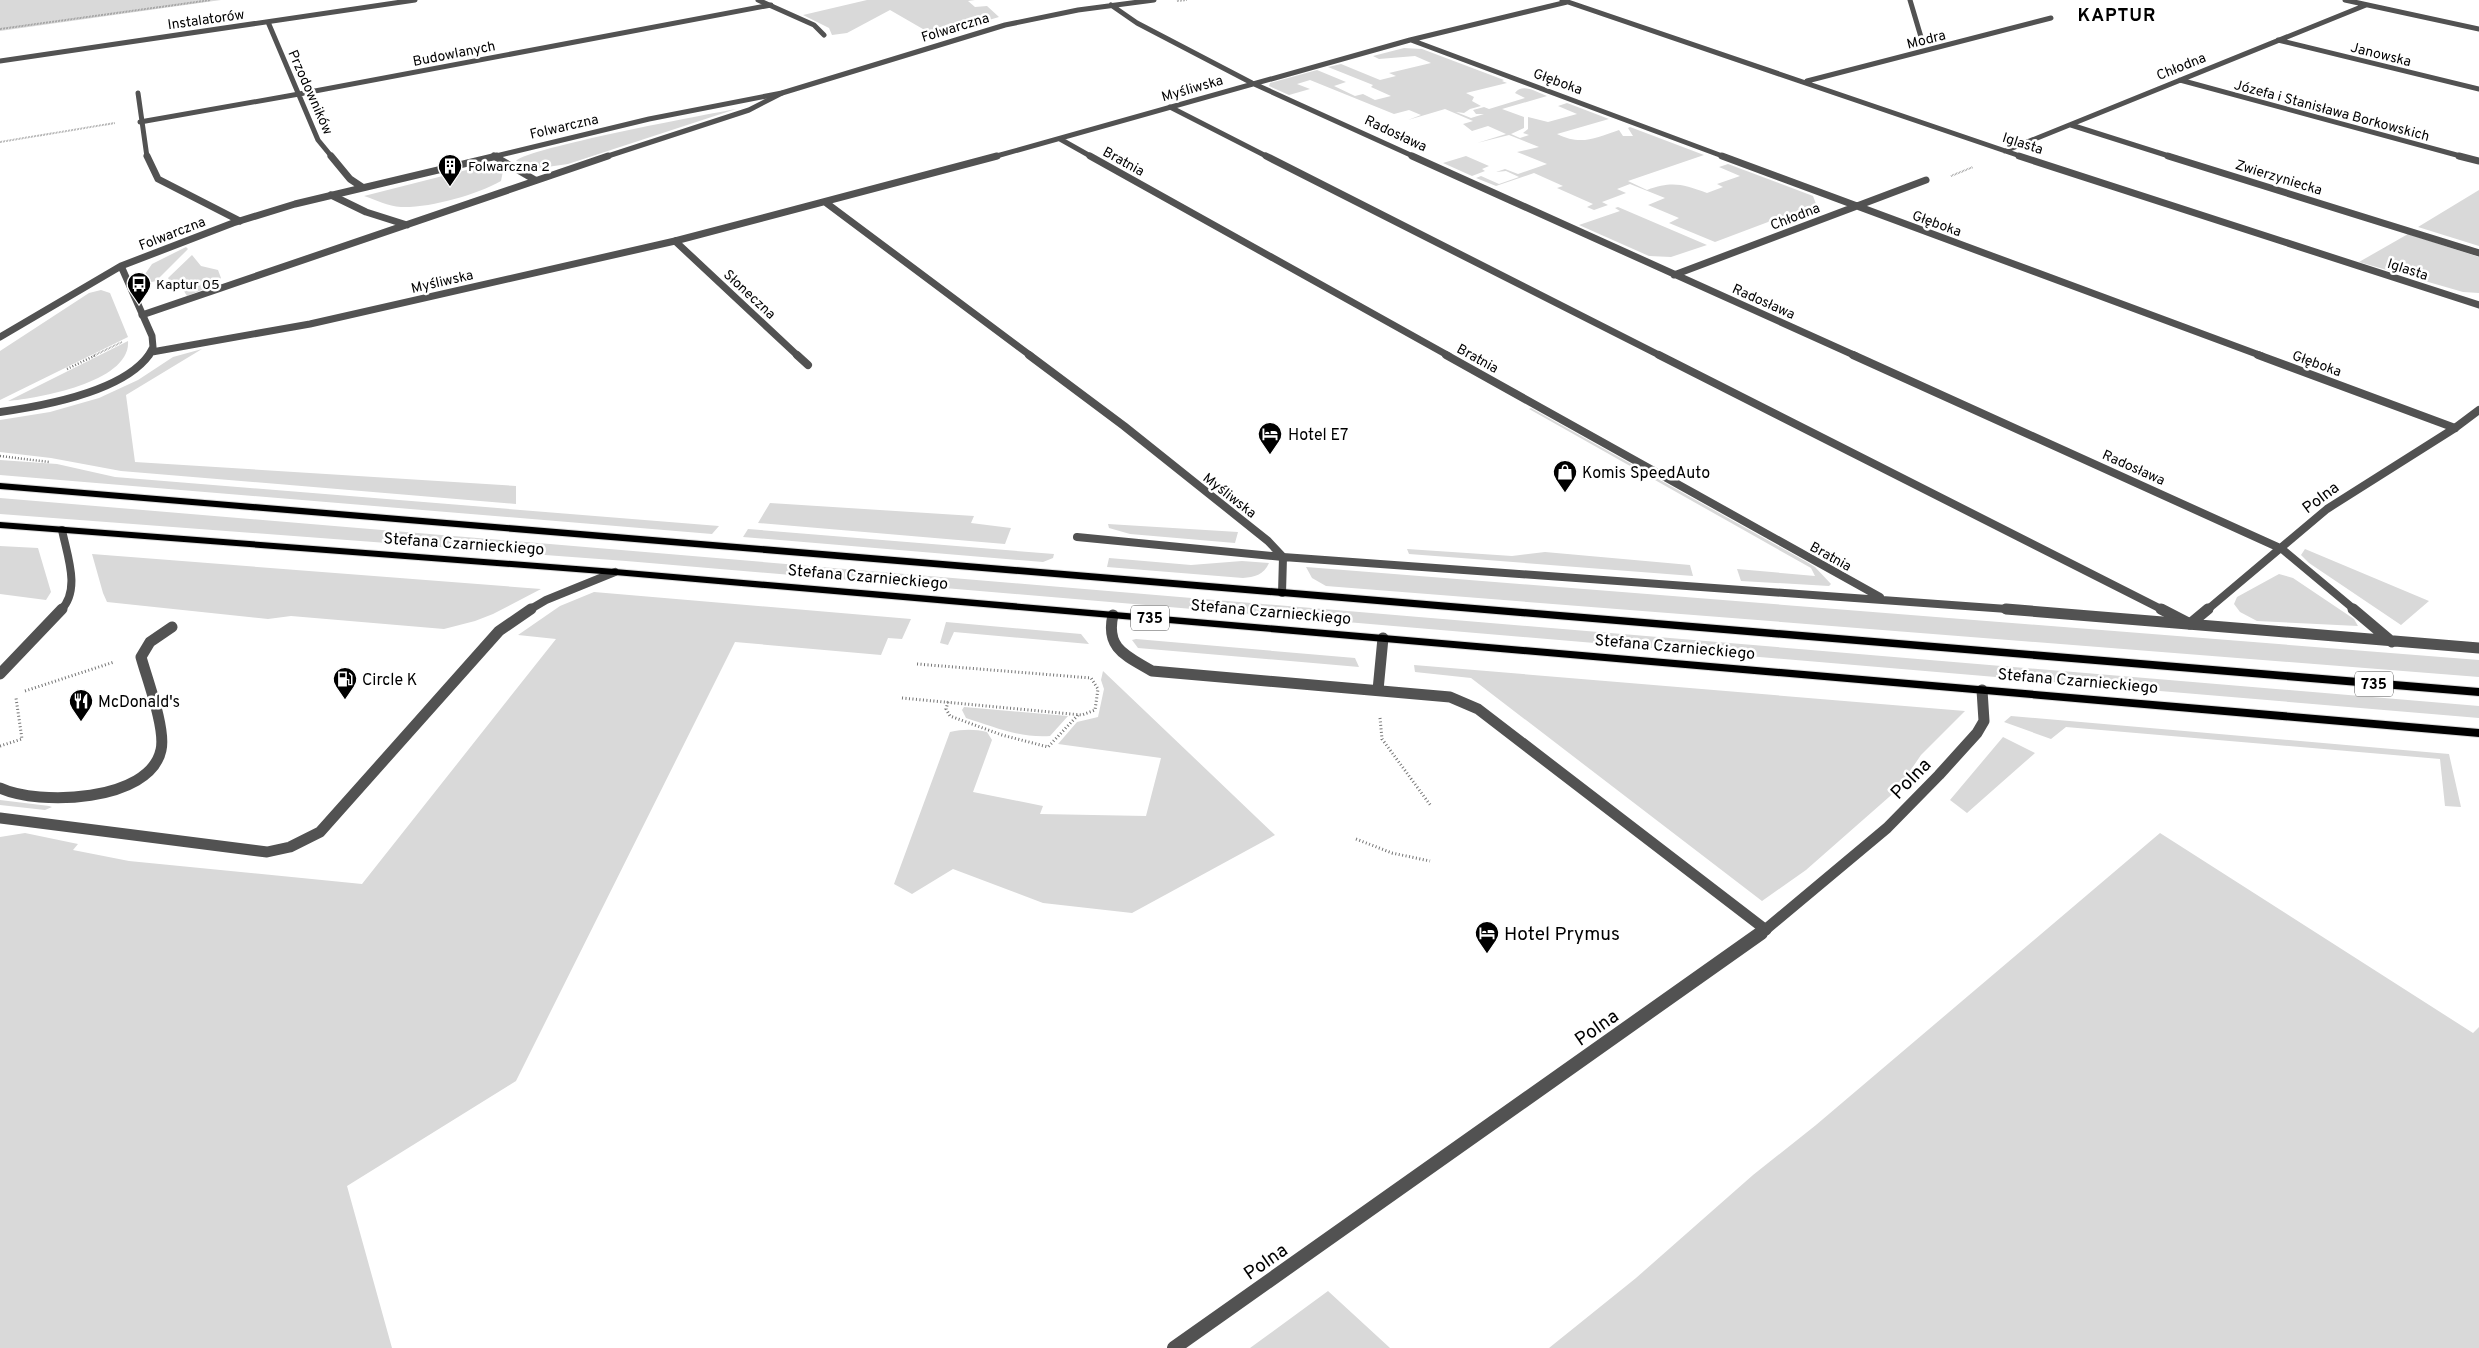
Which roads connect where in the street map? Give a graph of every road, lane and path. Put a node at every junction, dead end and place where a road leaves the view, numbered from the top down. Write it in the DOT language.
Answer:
graph roads {
  1 [pos="211,0"];
  2 [pos="415,0"];
  3 [pos="758,0"];
  4 [pos="1154,0"];
  5 [pos="1910,0"];
  6 [pos="2345,0"];
  7 [pos="1126,1"];
  8 [pos="1564,1"];
  9 [pos="2353,1"];
  10 [pos="2366,4"];
  11 [pos="771,5"];
  12 [pos="1112,5"];
  13 [pos="2051,18"];
  14 [pos="268,22"];
  15 [pos="0,29"];
  16 [pos="2479,29"];
  17 [pos="824,35"];
  18 [pos="1921,37"];
  19 [pos="1410,40"];
  20 [pos="2278,40"];
  21 [pos="0,61"];
  22 [pos="2180,80"];
  23 [pos="1806,82"];
  24 [pos="1252,83"];
  25 [pos="2479,89"];
  26 [pos="138,93"];
  27 [pos="782,93"];
  28 [pos="300,94"];
  29 [pos="1170,107"];
  30 [pos="140,120"];
  31 [pos="2071,125"];
  32 [pos="1060,139"];
  33 [pos="0,142"];
  34 [pos="2005,151"];
  35 [pos="494,156"];
  36 [pos="2479,161"];
  37 [pos="534,180"];
  38 [pos="1926,180"];
  39 [pos="362,187"];
  40 [pos="331,195"];
  41 [pos="825,202"];
  42 [pos="1856,206"];
  43 [pos="240,221"];
  44 [pos="407,225"];
  45 [pos="675,241"];
  46 [pos="2479,254"];
  47 [pos="121,266"];
  48 [pos="1674,275"];
  49 [pos="2479,305"];
  50 [pos="142,315"];
  51 [pos="149,329"];
  52 [pos="0,337"];
  53 [pos="152,352"];
  54 [pos="808,365"];
  55 [pos="59,373"];
  56 [pos="2479,410"];
  57 [pos="0,412"];
  58 [pos="2456,428"];
  59 [pos="0,486"];
  60 [pos="0,525"];
  61 [pos="62,530"];
  62 [pos="1076,537"];
  63 [pos="2282,549"];
  64 [pos="1283,557"];
  65 [pos="615,572"];
  66 [pos="1282,593"];
  67 [pos="1884,599"];
  68 [pos="1113,615"];
  69 [pos="2190,624"];
  70 [pos="172,627"];
  71 [pos="1383,638"];
  72 [pos="2392,642"];
  73 [pos="2479,648"];
  74 [pos="142,653"];
  75 [pos="916,664"];
  76 [pos="0,674"];
  77 [pos="1378,690"];
  78 [pos="1982,690"];
  79 [pos="2479,692"];
  80 [pos="902,698"];
  81 [pos="948,702"];
  82 [pos="1078,714"];
  83 [pos="2479,732"];
  84 [pos="0,746"];
  85 [pos="0,789"];
  86 [pos="1431,806"];
  87 [pos="0,818"];
  88 [pos="1356,839"];
  89 [pos="1430,861"];
  90 [pos="1766,930"];
  91 [pos="1174,1348"];
  1 -- 15 [label="path"];
  2 -- 14 [label="street, Instalatorów"];
  3 -- 11 [label="street"];
  4 -- 7 [label="street, Folwarczna"];
  5 -- 18 [label="street"];
  6 -- 9 [label="street"];
  7 -- 12 [label="street, Folwarczna"];
  8 -- 19 [label="street, Myśliwska"];
  8 -- 23 [label="street, Iglasta"];
  9 -- 10 [label="street"];
  10 -- 16 [label="street"];
  10 -- 20 [label="street, Chłodna"];
  11 -- 17 [label="street"];
  11 -- 28 [label="street, Budowlanych"];
  12 -- 24 [label="street, Radosława"];
  12 -- 27 [label="street, Folwarczna"];
  13 -- 23 [label="street, Modra"];
  14 -- 21 [label="street, Instalatorów"];
  14 -- 28 [label="street, Przodowników"];
  19 -- 24 [label="street, Myśliwska"];
  19 -- 42 [label="street, Głęboka"];
  20 -- 22 [label="street, Chłodna"];
  20 -- 25 [label="street, Janowska"];
  22 -- 31 [label="street, Chłodna"];
  22 -- 36 [label="street, Józefa i Stanisława Borkowskich"];
  23 -- 34 [label="street, Iglasta"];
  24 -- 29 [label="street, Myśliwska"];
  24 -- 48 [label="street, Radosława"];
  26 -- 30 [label="street"];
  27 -- 35 [label="street, Folwarczna"];
  27 -- 37 [label="street"];
  28 -- 30 [label="street, Budowlanych"];
  28 -- 39 [label="street, Przodowników"];
  29 -- 32 [label="street, Myśliwska"];
  29 -- 69 [label="street"];
  30 -- 33 [label="path"];
  30 -- 43 [label="street"];
  31 -- 34 [label="street, Chłodna"];
  31 -- 46 [label="street, Zwierzyniecka"];
  32 -- 41 [label="street, Myśliwska"];
  32 -- 67 [label="street, Bratnia"];
  34 -- 38 [label="path"];
  34 -- 49 [label="street, Iglasta"];
  35 -- 37 [label="street"];
  35 -- 39 [label="street, Folwarczna"];
  37 -- 44 [label="street"];
  38 -- 42 [label="street, Chłodna"];
  39 -- 40 [label="street, Folwarczna"];
  40 -- 43 [label="street, Folwarczna"];
  40 -- 44 [label="street"];
  41 -- 45 [label="street, Myśliwska"];
  41 -- 64 [label="street, Myśliwska"];
  42 -- 48 [label="street, Chłodna"];
  42 -- 58 [label="street, Głęboka"];
  43 -- 47 [label="street, Folwarczna"];
  44 -- 50 [label="street"];
  45 -- 53 [label="street, Myśliwska"];
  45 -- 54 [label="street, Słoneczna"];
  47 -- 50 [label="street"];
  47 -- 52 [label="street, Folwarczna"];
  48 -- 63 [label="street, Radosława"];
  50 -- 51 [label="street"];
  51 -- 53 [label="street"];
  51 -- 55 [label="path"];
  53 -- 57 [label="street"];
  56 -- 58 [label="street, Polna"];
  58 -- 63 [label="street, Polna"];
  59 -- 66 [label="main road, Stefana Czarnieckiego / 735"];
  60 -- 61 [label="main road, Stefana Czarnieckiego / 735"];
  61 -- 65 [label="main road, Stefana Czarnieckiego / 735"];
  61 -- 76 [label="street"];
  62 -- 64 [label="street"];
  63 -- 69 [label="street, Polna"];
  63 -- 72 [label="street, Radosława"];
  64 -- 66 [label="street"];
  64 -- 67 [label="street"];
  65 -- 68 [label="main road, Stefana Czarnieckiego / 735"];
  65 -- 87 [label="street"];
  66 -- 79 [label="main road, Stefana Czarnieckiego / 735"];
  67 -- 69 [label="street"];
  68 -- 71 [label="main road, Stefana Czarnieckiego / 735"];
  68 -- 77 [label="street"];
  69 -- 72 [label="street"];
  70 -- 74 [label="street"];
  71 -- 77 [label="street"];
  71 -- 78 [label="main road, Stefana Czarnieckiego / 735"];
  72 -- 73 [label="street"];
  74 -- 84 [label="path"];
  74 -- 85 [label="street"];
  75 -- 82 [label="path"];
  77 -- 86 [label="path"];
  77 -- 90 [label="street"];
  78 -- 83 [label="main road, Stefana Czarnieckiego / 735"];
  78 -- 90 [label="street, Polna"];
  80 -- 81 [label="path"];
  81 -- 82 [label="path"];
  81 -- 82 [label="path"];
  88 -- 89 [label="path"];
  90 -- 91 [label="street, Polna"];
}
